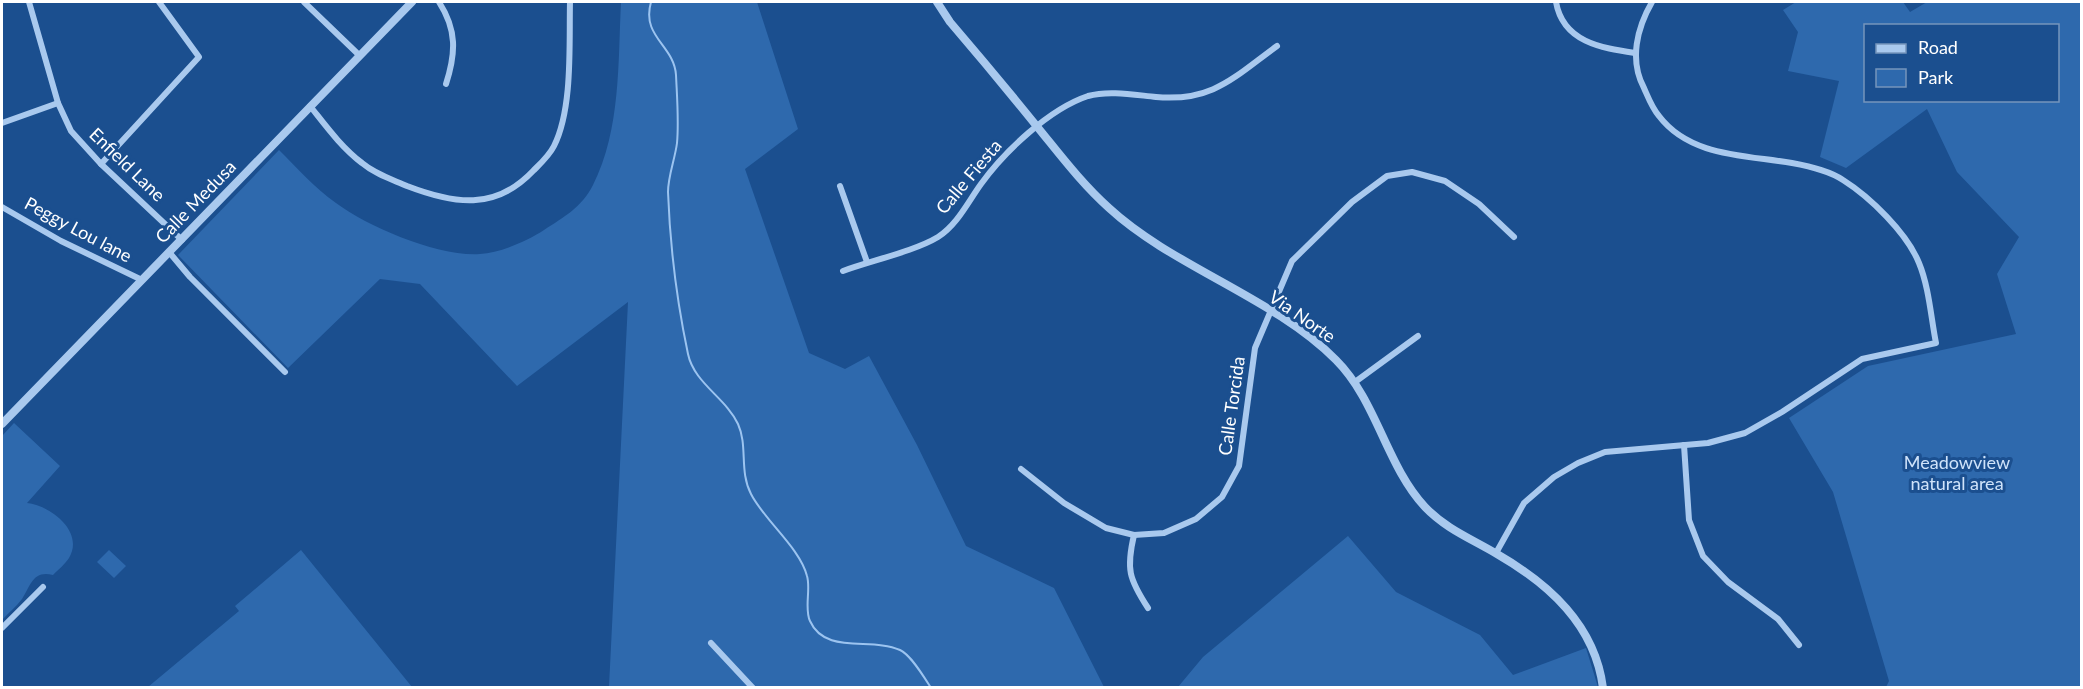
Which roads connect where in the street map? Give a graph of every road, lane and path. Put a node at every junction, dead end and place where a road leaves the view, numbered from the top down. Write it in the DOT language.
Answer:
graph roads {
  1 [pos="29,2"];
  2 [pos="159,2"];
  3 [pos="304,2"];
  4 [pos="412,2"];
  5 [pos="440,2"];
  6 [pos="570,2"];
  7 [pos="937,2"];
  8 [pos="1556,2"];
  9 [pos="1652,2"];
  10 [pos="1277,46"];
  11 [pos="1635,53"];
  12 [pos="359,55"];
  13 [pos="446,84"];
  14 [pos="58,103"];
  15 [pos="310,105"];
  16 [pos="2,123"];
  17 [pos="1038,127"];
  18 [pos="101,164"];
  19 [pos="840,186"];
  20 [pos="2,207"];
  21 [pos="1514,237"];
  22 [pos="182,240"];
  23 [pos="169,252"];
  24 [pos="867,262"];
  25 [pos="843,271"];
  26 [pos="142,280"];
  27 [pos="1272,313"];
  28 [pos="1418,336"];
  29 [pos="285,372"];
  30 [pos="1356,382"];
  31 [pos="2,424"];
  32 [pos="1684,445"];
  33 [pos="1021,469"];
  34 [pos="1134,535"];
  35 [pos="1496,553"];
  36 [pos="43,587"];
  37 [pos="1148,608"];
  38 [pos="2,628"];
  39 [pos="711,643"];
  40 [pos="1799,645"];
  41 [pos="753,687"];
  42 [pos="1603,687"];
  1 -- 14 [label="street, Enfield Lane"];
  2 -- 18 [label="street"];
  3 -- 12 [label="street"];
  4 -- 12 [label="street, Calle Medusa"];
  5 -- 13 [label="street"];
  6 -- 15 [label="street"];
  7 -- 17 [label="street, Via Norte"];
  8 -- 11 [label="street"];
  9 -- 11 [label="street"];
  10 -- 17 [label="street, Calle Fiesta"];
  11 -- 32 [label="street"];
  12 -- 15 [label="street, Calle Medusa"];
  14 -- 16 [label="street"];
  14 -- 18 [label="street, Enfield Lane"];
  15 -- 22 [label="street, Calle Medusa"];
  17 -- 24 [label="street, Calle Fiesta"];
  17 -- 27 [label="street, Via Norte"];
  18 -- 22 [label="street, Enfield Lane"];
  19 -- 24 [label="street"];
  20 -- 26 [label="street, Peggy Lou lane"];
  21 -- 27 [label="street, Calle Torcida"];
  22 -- 23 [label="street, Calle Medusa"];
  23 -- 26 [label="street, Calle Medusa"];
  23 -- 29 [label="street"];
  24 -- 25 [label="street, Calle Fiesta"];
  26 -- 31 [label="street, Calle Medusa"];
  27 -- 30 [label="street, Via Norte"];
  27 -- 34 [label="street, Calle Torcida"];
  28 -- 30 [label="street"];
  30 -- 35 [label="street, Via Norte"];
  32 -- 35 [label="street"];
  32 -- 40 [label="street"];
  33 -- 34 [label="street, Calle Torcida"];
  34 -- 37 [label="street"];
  35 -- 42 [label="street, Via Norte"];
  36 -- 38 [label="street"];
  39 -- 41 [label="street"];
}
